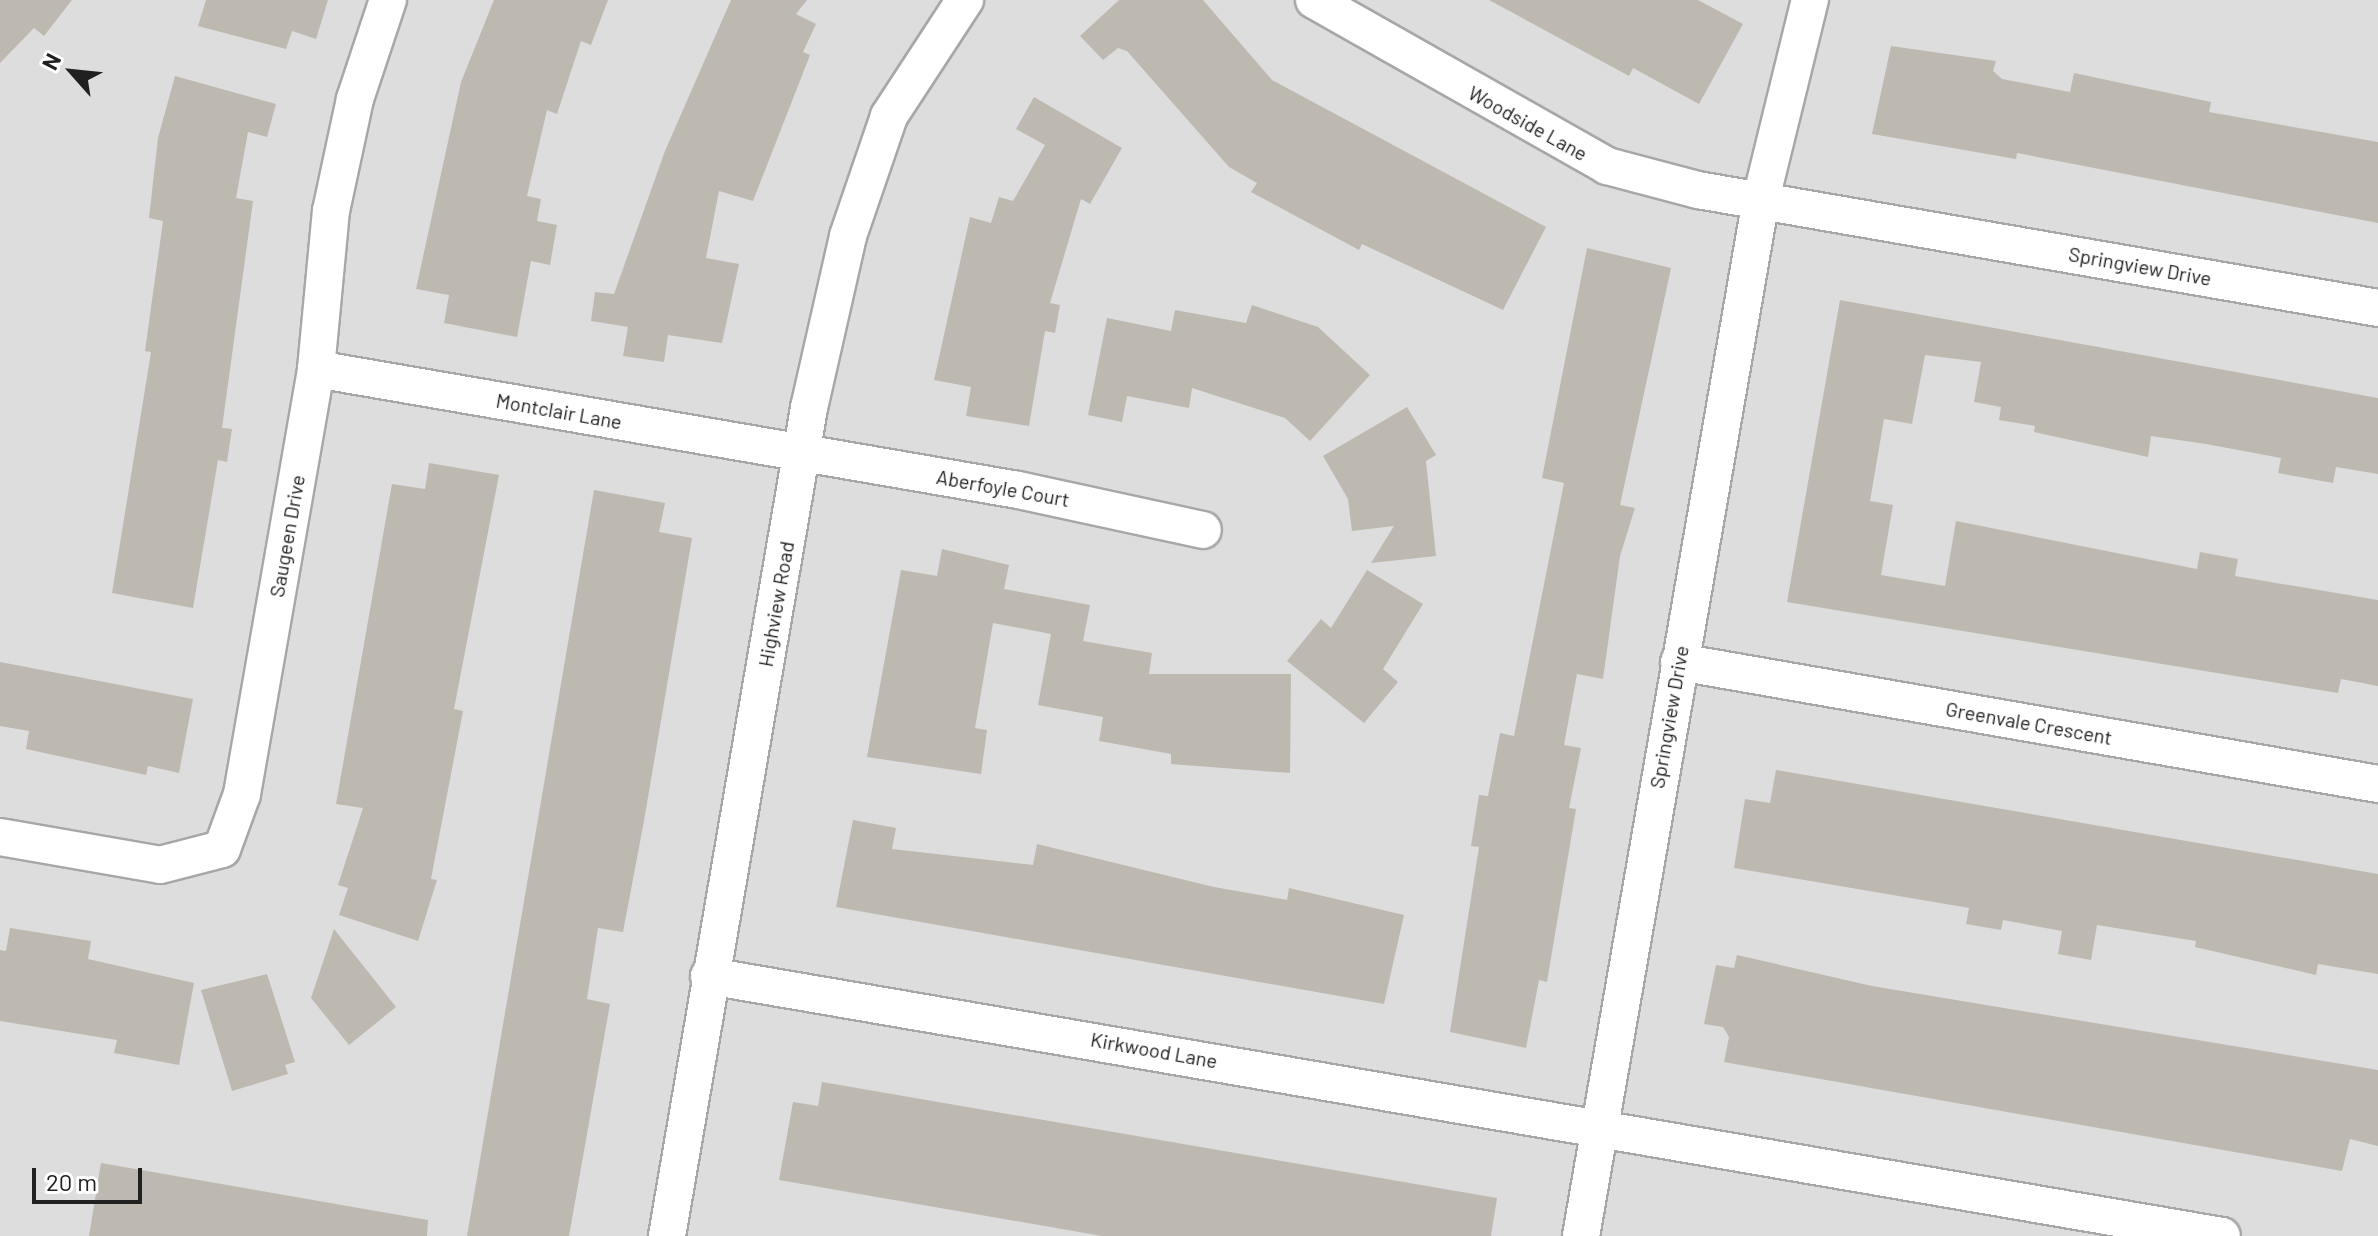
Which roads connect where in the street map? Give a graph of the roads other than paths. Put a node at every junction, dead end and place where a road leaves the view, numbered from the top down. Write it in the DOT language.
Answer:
graph roads {
  1 [pos="388,0"];
  2 [pos="965,0"];
  3 [pos="1314,0"];
  4 [pos="1810,0"];
  5 [pos="1761,199"];
  6 [pos="2378,308"];
  7 [pos="316,369"];
  8 [pos="802,454"];
  9 [pos="1203,530"];
  10 [pos="1679,662"];
  11 [pos="2378,784"];
  12 [pos="0,837"];
  13 [pos="709,976"];
  14 [pos="1598,1128"];
  15 [pos="667,1236"];
  16 [pos="1581,1236"];
  17 [pos="2222,1236"];
  1 -- 7 [label="street, Saugeen Drive"];
  2 -- 8 [label="street, Highview Road"];
  3 -- 5 [label="street, Woodside Lane"];
  4 -- 5 [label="street, Springview Drive"];
  5 -- 6 [label="street, Springview Drive"];
  5 -- 10 [label="street, Springview Drive"];
  7 -- 8 [label="street, Montclair Lane"];
  7 -- 12 [label="street, Saugeen Drive"];
  8 -- 9 [label="street, Aberfoyle Court"];
  8 -- 13 [label="street, Highview Road"];
  10 -- 11 [label="street, Greenvale Crescent"];
  10 -- 14 [label="street, Springview Drive"];
  13 -- 14 [label="street, Kirkwood Lane"];
  13 -- 15 [label="street, Highview Road"];
  14 -- 16 [label="street, Springview Drive"];
  14 -- 17 [label="street"];
}
